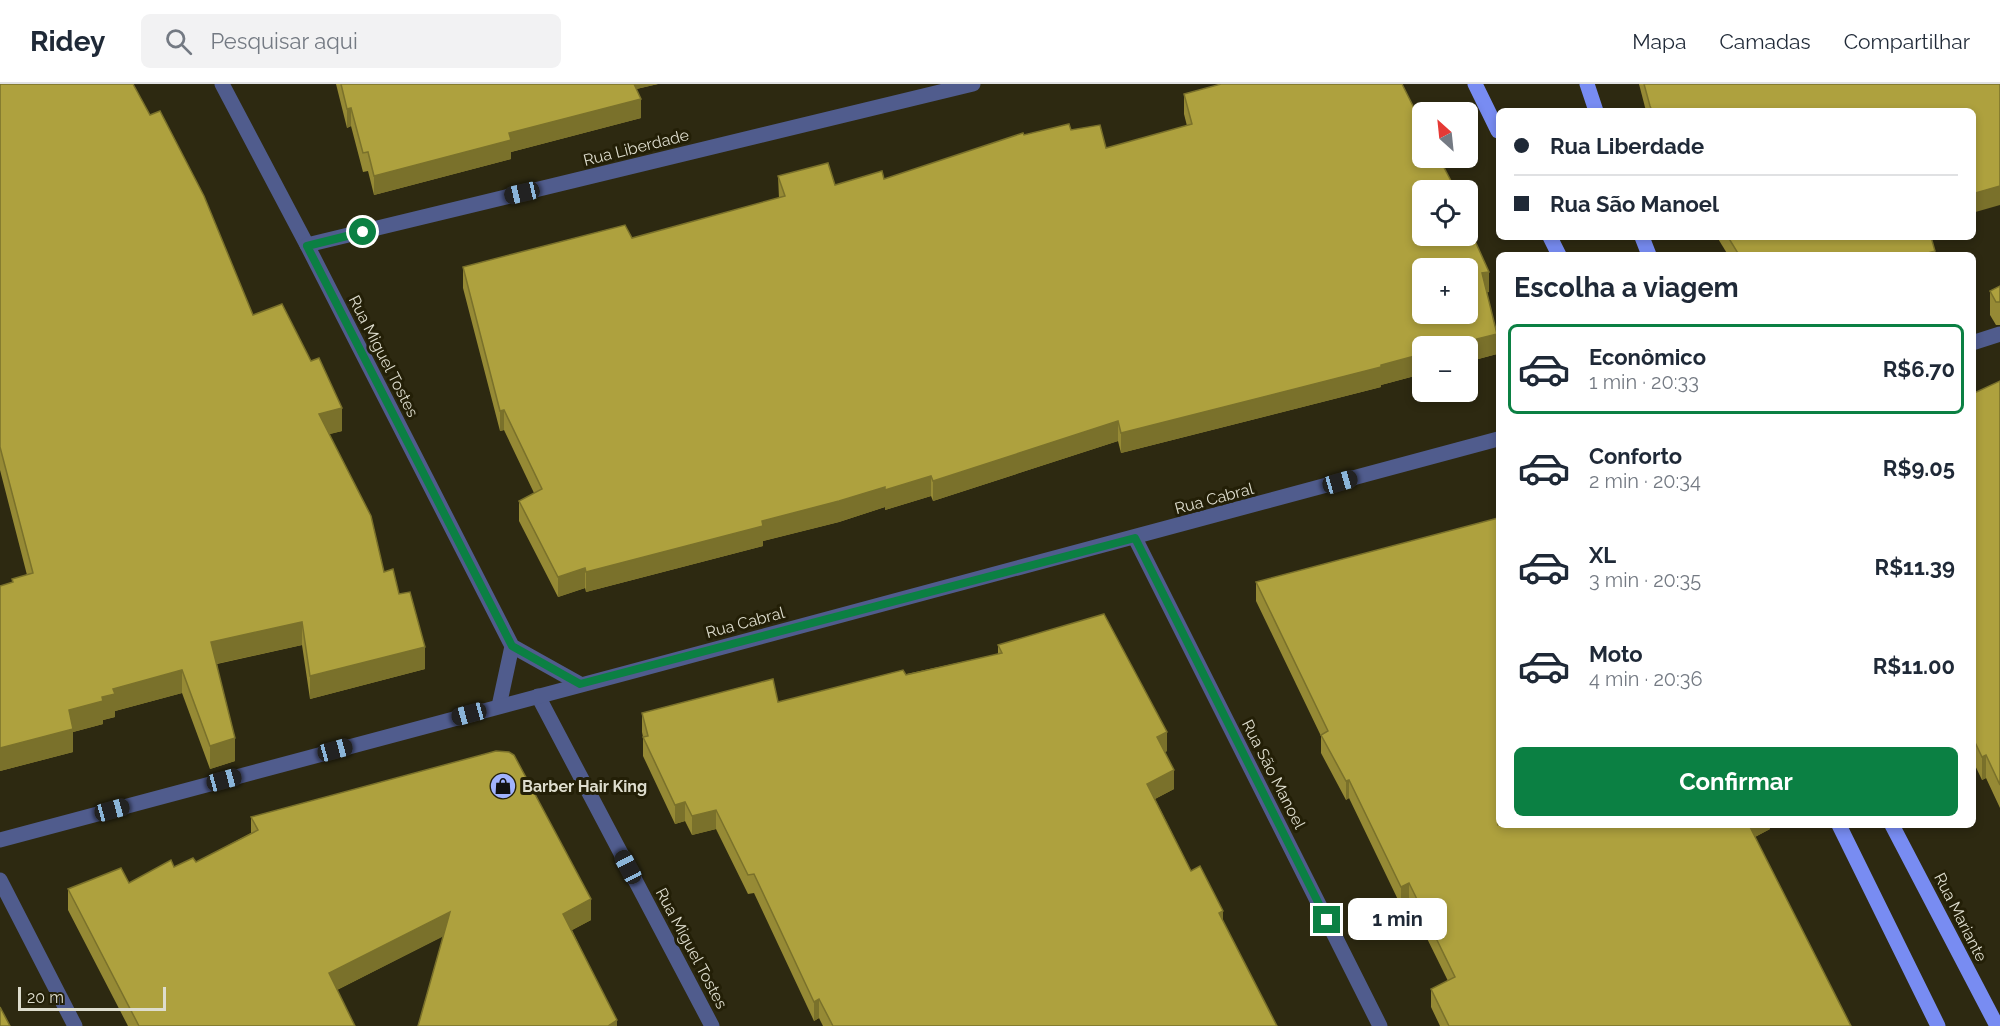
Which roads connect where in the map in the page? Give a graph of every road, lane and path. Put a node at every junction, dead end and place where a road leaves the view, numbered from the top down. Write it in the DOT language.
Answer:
graph roads {
  1 [pos="222,84"];
  2 [pos="974,84"];
  3 [pos="1475,84"];
  4 [pos="1587,84"];
  5 [pos="1595,108"];
  6 [pos="1496,127"];
  7 [pos="307,246"];
  8 [pos="2000,334"];
  9 [pos="1976,342"];
  10 [pos="1496,440"];
  11 [pos="1135,538"];
  12 [pos="512,646"];
  13 [pos="580,684"];
  14 [pos="538,696"];
  15 [pos="499,706"];
  16 [pos="1840,828"];
  17 [pos="1894,828"];
  18 [pos="0,840"];
  19 [pos="0,880"];
  20 [pos="75,1026"];
  21 [pos="712,1026"];
  22 [pos="1380,1026"];
  23 [pos="1938,1026"];
  24 [pos="1997,1026"];
  1 -- 7 [label="street, Rua Miguel Tostes"];
  2 -- 7 [label="street, Rua Liberdade"];
  3 -- 6 [label="main road"];
  4 -- 5 [label="main road"];
  7 -- 12 [label="street, Rua Miguel Tostes"];
  8 -- 9 [label="street"];
  10 -- 11 [label="street, Rua Cabral"];
  11 -- 13 [label="street, Rua Cabral"];
  11 -- 22 [label="street, Rua São Manoel"];
  12 -- 13 [label="street"];
  12 -- 15 [label="street"];
  13 -- 14 [label="street, Rua Cabral"];
  14 -- 15 [label="street, Rua Cabral"];
  14 -- 21 [label="street, Rua Miguel Tostes"];
  15 -- 18 [label="street, Rua Cabral"];
  16 -- 23 [label="main road"];
  17 -- 24 [label="main road, Rua Mariante"];
  19 -- 20 [label="street"];
}
